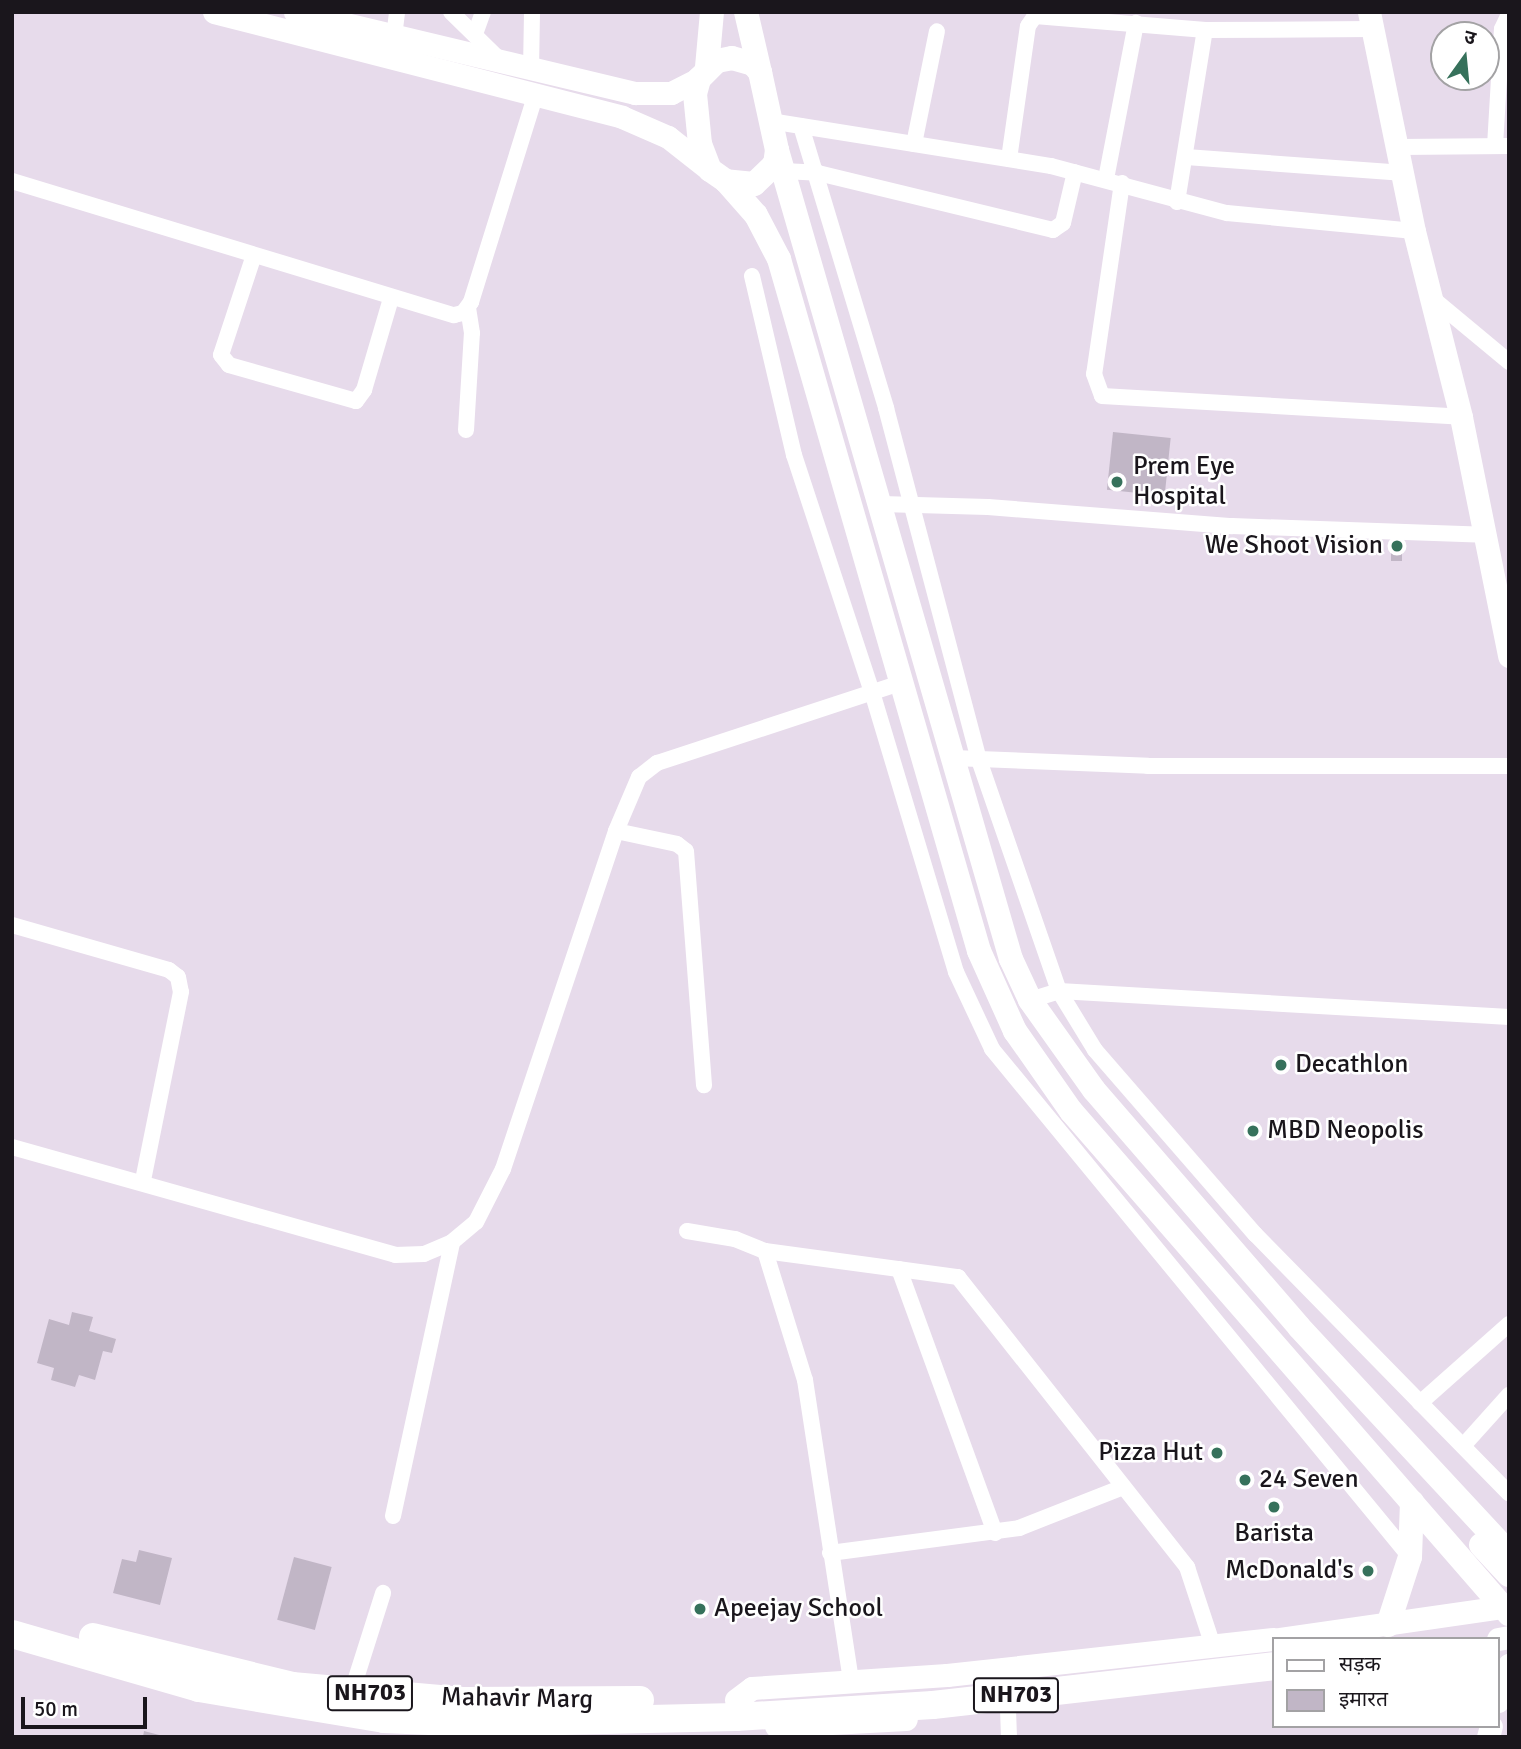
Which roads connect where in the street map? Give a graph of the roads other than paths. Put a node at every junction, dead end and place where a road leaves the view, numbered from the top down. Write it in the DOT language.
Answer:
graph roads {
  1 [pos="214,12"];
  2 [pos="295,12"];
  3 [pos="397,12"];
  4 [pos="450,12"];
  5 [pos="483,12"];
  6 [pos="532,12"];
  7 [pos="712,12"];
  8 [pos="746,12"];
  9 [pos="1509,14"];
  10 [pos="1371,21"];
  11 [pos="1136,23"];
  12 [pos="1205,30"];
  13 [pos="937,31"];
  14 [pos="475,34"];
  15 [pos="394,37"];
  16 [pos="503,63"];
  17 [pos="531,70"];
  18 [pos="760,72"];
  19 [pos="703,73"];
  20 [pos="535,96"];
  21 [pos="771,121"];
  22 [pos="801,126"];
  23 [pos="914,144"];
  24 [pos="1502,146"];
  25 [pos="1400,147"];
  26 [pos="1186,157"];
  27 [pos="1009,159"];
  28 [pos="780,160"];
  29 [pos="1075,172"];
  30 [pos="818,173"];
  31 [pos="1404,173"];
  32 [pos="718,175"];
  33 [pos="12,181"];
  34 [pos="1114,181"];
  35 [pos="1177,202"];
  36 [pos="1414,231"];
  37 [pos="254,255"];
  38 [pos="752,276"];
  39 [pos="391,298"];
  40 [pos="1432,298"];
  41 [pos="468,309"];
  42 [pos="1509,362"];
  43 [pos="1461,417"];
  44 [pos="466,430"];
  45 [pos="881,505"];
  46 [pos="911,505"];
  47 [pos="1484,535"];
  48 [pos="1504,607"];
  49 [pos="1509,656"];
  50 [pos="901,683"];
  51 [pos="872,692"];
  52 [pos="953,758"];
  53 [pos="979,760"];
  54 [pos="1509,766"];
  55 [pos="616,831"];
  56 [pos="12,925"];
  57 [pos="1059,991"];
  58 [pos="1030,1000"];
  59 [pos="1509,1017"];
  60 [pos="1046,1028"];
  61 [pos="704,1085"];
  62 [pos="12,1147"];
  63 [pos="143,1181"];
  64 [pos="687,1231"];
  65 [pos="453,1242"];
  66 [pos="765,1251"];
  67 [pos="899,1269"];
  68 [pos="1509,1324"];
  69 [pos="1509,1395"];
  70 [pos="1420,1403"];
  71 [pos="1462,1446"];
  72 [pos="1123,1487"];
  73 [pos="1509,1493"];
  74 [pos="1412,1502"];
  75 [pos="393,1516"];
  76 [pos="995,1533"];
  77 [pos="830,1553"];
  78 [pos="1509,1553"];
  79 [pos="1410,1557"];
  80 [pos="1509,1575"];
  81 [pos="383,1593"];
  82 [pos="1507,1609"];
  83 [pos="12,1615"];
  84 [pos="1388,1625"];
  85 [pos="12,1634"];
  86 [pos="1295,1637"];
  87 [pos="1272,1639"];
  88 [pos="1213,1646"];
  89 [pos="1272,1652"];
  90 [pos="1272,1666"];
  91 [pos="1509,1666"];
  92 [pos="1272,1679"];
  93 [pos="851,1681"];
  94 [pos="352,1691"];
  95 [pos="1500,1695"];
  96 [pos="747,1708"];
  97 [pos="1008,1709"];
  98 [pos="514,1720"];
  99 [pos="849,1731"];
  100 [pos="1009,1737"];
  1 -- 20 [label="street"];
  2 -- 15 [label="street"];
  3 -- 15 [label="street"];
  4 -- 14 [label="street"];
  5 -- 14 [label="street"];
  6 -- 17 [label="street"];
  7 -- 19 [label="main road"];
  8 -- 18 [label="main road"];
  9 -- 24 [label="street"];
  10 -- 12 [label="street"];
  10 -- 25 [label="street"];
  11 -- 12 [label="street"];
  11 -- 27 [label="street"];
  11 -- 34 [label="street"];
  12 -- 26 [label="street"];
  13 -- 23 [label="street"];
  14 -- 16 [label="street"];
  15 -- 16 [label="street"];
  16 -- 17 [label="street"];
  17 -- 19 [label="street"];
  18 -- 19 [label="main road"];
  18 -- 21 [label="main road"];
  19 -- 32 [label="main road"];
  20 -- 32 [label="street"];
  20 -- 41 [label="street"];
  21 -- 22 [label="street"];
  21 -- 28 [label="main road"];
  22 -- 23 [label="street"];
  22 -- 30 [label="street"];
  23 -- 27 [label="street"];
  24 -- 25 [label="street"];
  25 -- 31 [label="street"];
  26 -- 31 [label="street"];
  26 -- 35 [label="street"];
  27 -- 29 [label="street"];
  28 -- 30 [label="street"];
  28 -- 32 [label="main road"];
  28 -- 45 [label="main road"];
  29 -- 30 [label="street"];
  29 -- 34 [label="street"];
  30 -- 46 [label="street"];
  31 -- 36 [label="street"];
  32 -- 50 [label="main road"];
  33 -- 37 [label="street"];
  34 -- 35 [label="street"];
  34 -- 43 [label="street"];
  35 -- 36 [label="street"];
  36 -- 40 [label="street"];
  37 -- 39 [label="street"];
  37 -- 39 [label="street"];
  38 -- 51 [label="street"];
  39 -- 41 [label="street"];
  40 -- 42 [label="street"];
  40 -- 43 [label="street"];
  41 -- 44 [label="street"];
  43 -- 47 [label="street"];
  45 -- 46 [label="street"];
  45 -- 52 [label="main road"];
  46 -- 47 [label="street"];
  46 -- 53 [label="street"];
  47 -- 48 [label="street"];
  48 -- 49 [label="street"];
  50 -- 51 [label="street"];
  50 -- 74 [label="main road"];
  51 -- 55 [label="street"];
  51 -- 79 [label="street"];
  52 -- 53 [label="street"];
  52 -- 58 [label="main road"];
  53 -- 54 [label="street"];
  53 -- 57 [label="street"];
  55 -- 61 [label="street"];
  55 -- 65 [label="street"];
  56 -- 63 [label="street"];
  57 -- 58 [label="street"];
  57 -- 59 [label="street"];
  57 -- 70 [label="street"];
  58 -- 60 [label="main road"];
  60 -- 78 [label="main road"];
  60 -- 80 [label="main road"];
  62 -- 63 [label="street"];
  63 -- 65 [label="street"];
  64 -- 66 [label="street"];
  65 -- 75 [label="street"];
  66 -- 67 [label="street"];
  66 -- 77 [label="street"];
  67 -- 72 [label="street"];
  67 -- 76 [label="street"];
  68 -- 70 [label="street"];
  69 -- 71 [label="street"];
  70 -- 71 [label="street"];
  71 -- 73 [label="street"];
  72 -- 76 [label="street"];
  72 -- 88 [label="street"];
  74 -- 79 [label="main road"];
  74 -- 82 [label="main road"];
  76 -- 77 [label="street"];
  77 -- 93 [label="street"];
  79 -- 84 [label="main road"];
  81 -- 94 [label="street"];
  82 -- 84 [label="street"];
  83 -- 94 [label="highway, Mahavir Marg / NH703"];
  84 -- 86 [label="street"];
  85 -- 98 [label="highway, Mahavir Marg / NH703"];
  87 -- 88 [label="street"];
  88 -- 93 [label="street"];
  89 -- 96 [label="highway, NH703"];
  90 -- 96 [label="highway, NH703"];
  91 -- 95 [label="street"];
  92 -- 97 [label="street"];
  93 -- 96 [label="street"];
  94 -- 98 [label="highway, Mahavir Marg / NH703"];
  96 -- 98 [label="highway, Mahavir Marg / NH703"];
  96 -- 99 [label="street"];
  97 -- 99 [label="street"];
  97 -- 100 [label="street"];
}
